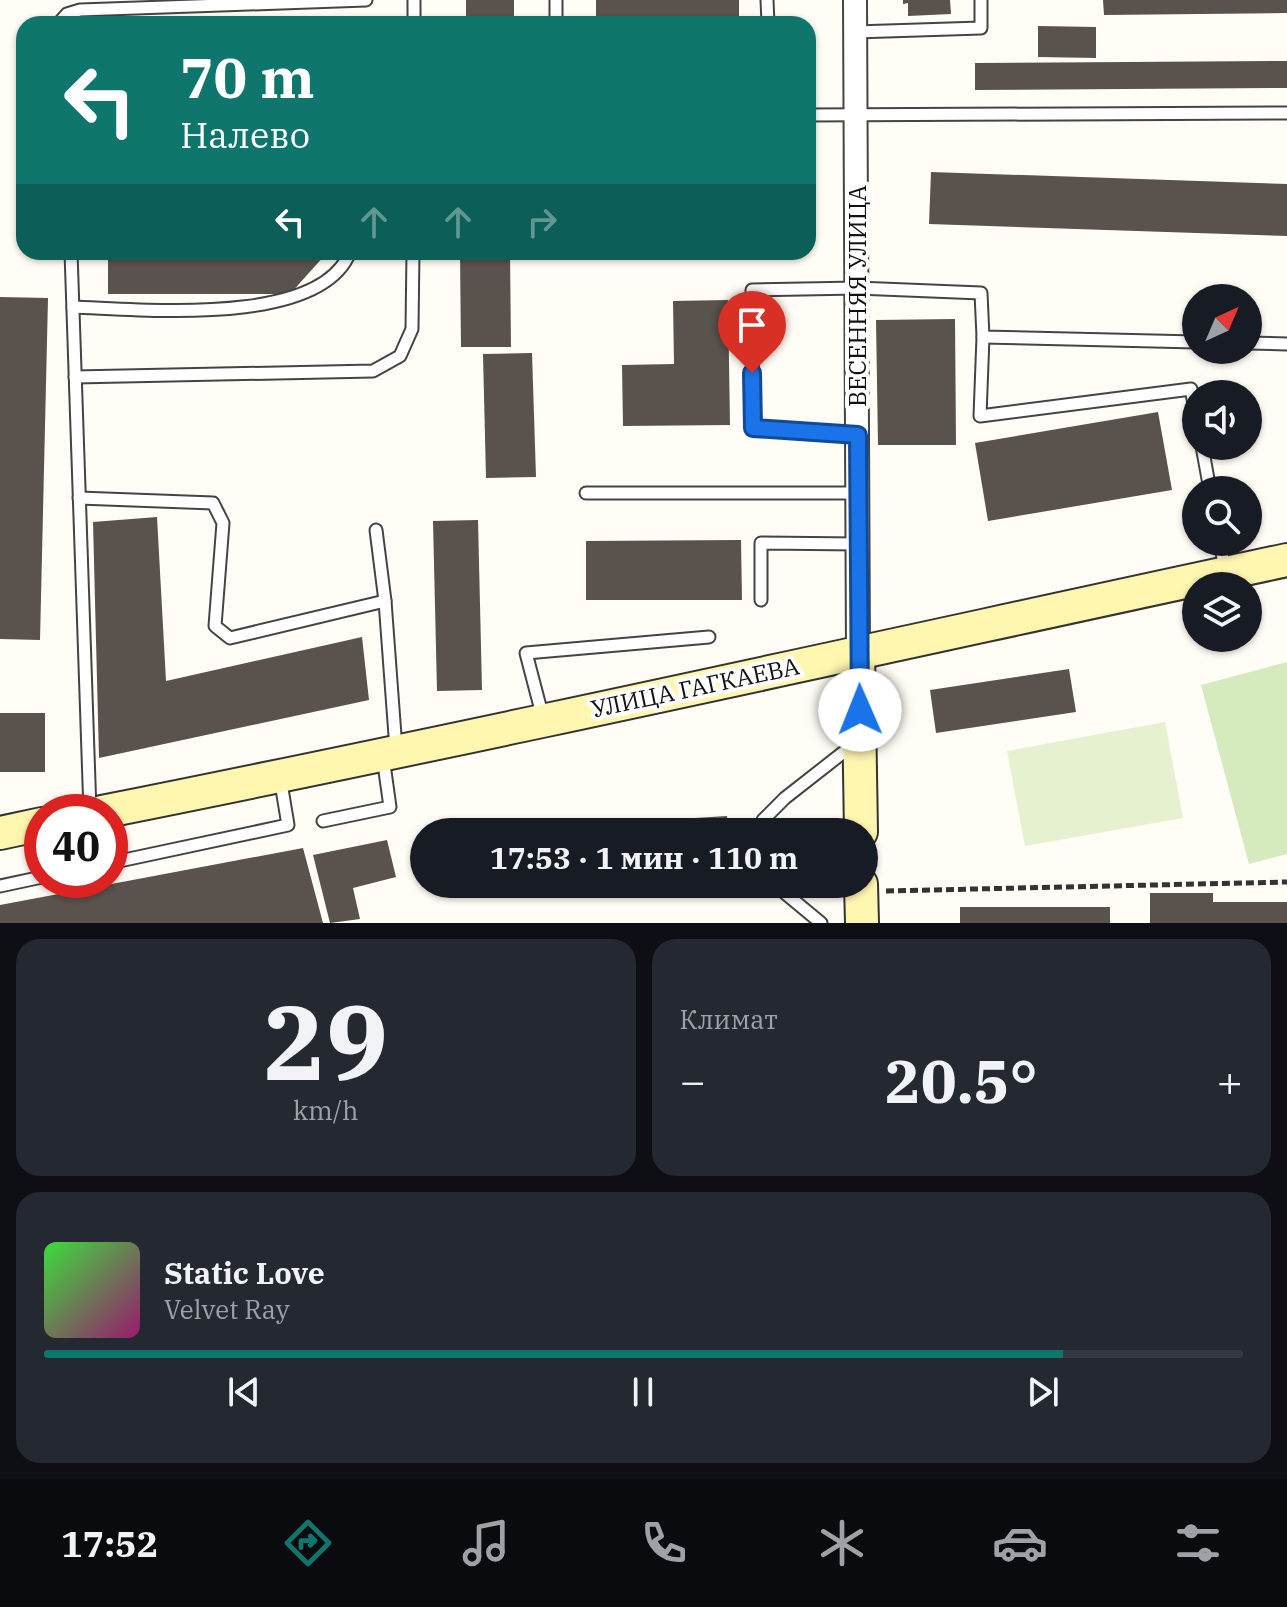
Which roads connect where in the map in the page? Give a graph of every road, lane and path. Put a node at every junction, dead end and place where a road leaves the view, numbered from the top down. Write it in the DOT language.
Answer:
graph roads {
  1 [pos="366,0"];
  2 [pos="855,0"];
  3 [pos="981,0"];
  4 [pos="65,16"];
  5 [pos="855,32"];
  6 [pos="1287,113"];
  7 [pos="816,115"];
  8 [pos="856,115"];
  9 [pos="71,260"];
  10 [pos="347,260"];
  11 [pos="413,260"];
  12 [pos="857,288"];
  13 [pos="73,307"];
  14 [pos="983,337"];
  15 [pos="1182,342"];
  16 [pos="1262,343"];
  17 [pos="1287,344"];
  18 [pos="75,377"];
  19 [pos="1182,390"];
  20 [pos="858,435"];
  21 [pos="586,493"];
  22 [pos="859,493"];
  23 [pos="79,498"];
  24 [pos="376,530"];
  25 [pos="859,544"];
  26 [pos="1287,560"];
  27 [pos="1231,572"];
  28 [pos="1182,582"];
  29 [pos="761,600"];
  30 [pos="385,601"];
  31 [pos="709,637"];
  32 [pos="858,652"];
  33 [pos="543,719"];
  34 [pos="860,738"];
  35 [pos="389,755"];
  36 [pos="280,777"];
  37 [pos="89,794"];
  38 [pos="128,807"];
  39 [pos="765,818"];
  40 [pos="861,818"];
  41 [pos="323,821"];
  42 [pos="24,828"];
  43 [pos="0,833"];
  44 [pos="128,859"];
  45 [pos="24,881"];
  46 [pos="1287,882"];
  47 [pos="0,886"];
  48 [pos="791,898"];
  49 [pos="861,900"];
  50 [pos="821,923"];
  1 -- 4 [label="lane"];
  2 -- 5 [label="street, ВЕСЕННЯЯ УЛИЦА"];
  3 -- 5 [label="lane"];
  5 -- 8 [label="street, ВЕСЕННЯЯ УЛИЦА"];
  6 -- 8 [label="lane"];
  7 -- 8 [label="lane"];
  8 -- 12 [label="street, ВЕСЕННЯЯ УЛИЦА"];
  9 -- 13 [label="lane"];
  10 -- 13 [label="lane"];
  11 -- 18 [label="lane"];
  12 -- 14 [label="lane"];
  12 -- 20 [label="street, ВЕСЕННЯЯ УЛИЦА"];
  12 -- 20 [label="lane"];
  13 -- 18 [label="lane"];
  14 -- 15 [label="lane"];
  14 -- 19 [label="lane"];
  16 -- 17 [label="lane"];
  18 -- 23 [label="lane"];
  20 -- 22 [label="street, ВЕСЕННЯЯ УЛИЦА"];
  21 -- 22 [label="lane"];
  22 -- 25 [label="street, ВЕСЕННЯЯ УЛИЦА"];
  23 -- 30 [label="lane"];
  23 -- 37 [label="lane"];
  24 -- 30 [label="lane"];
  25 -- 29 [label="lane"];
  25 -- 32 [label="street, ВЕСЕННЯЯ УЛИЦА"];
  26 -- 27 [label="street, УЛИЦА ГАГКАЕВА"];
  28 -- 32 [label="street, УЛИЦА ГАГКАЕВА"];
  30 -- 35 [label="lane"];
  31 -- 33 [label="lane"];
  32 -- 33 [label="street, УЛИЦА ГАГКАЕВА"];
  32 -- 34 [label="street, ВЕСЕННЯЯ УЛИЦА"];
  33 -- 35 [label="street, УЛИЦА ГАГКАЕВА"];
  34 -- 39 [label="lane"];
  34 -- 40 [label="street, ВЕСЕННЯЯ УЛИЦА"];
  35 -- 36 [label="street, УЛИЦА ГАГКАЕВА"];
  35 -- 41 [label="lane"];
  36 -- 38 [label="street, УЛИЦА ГАГКАЕВА"];
  36 -- 44 [label="lane"];
  42 -- 43 [label="street"];
  45 -- 47 [label="lane"];
  46 -- 49 [label="path"];
  48 -- 50 [label="lane"];
}
